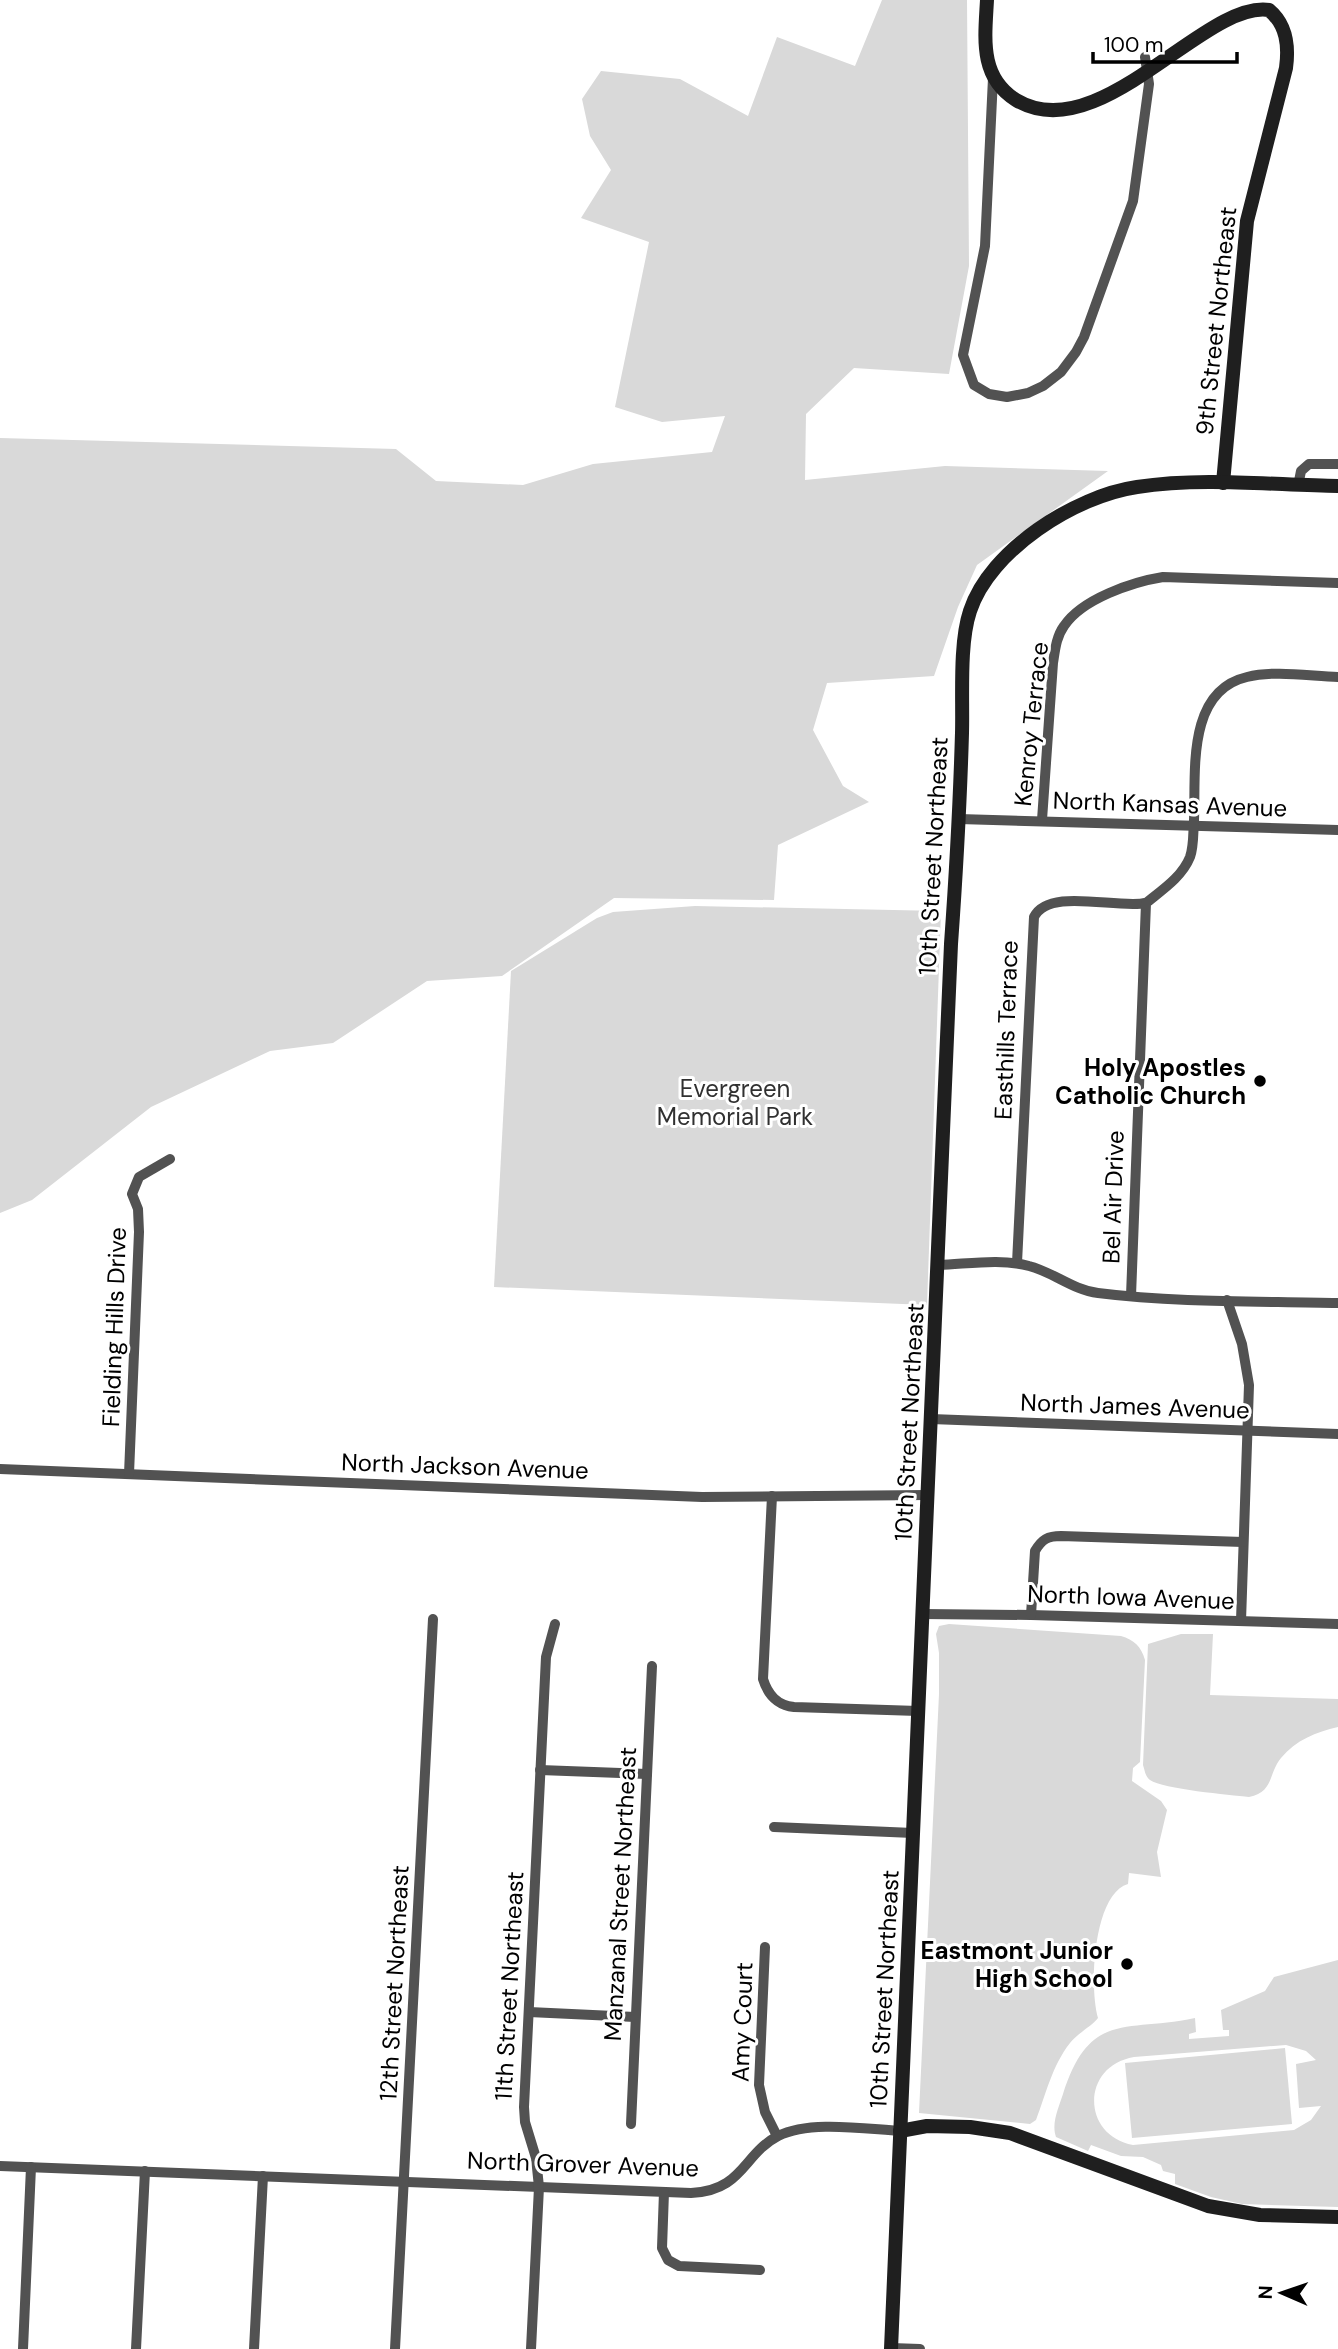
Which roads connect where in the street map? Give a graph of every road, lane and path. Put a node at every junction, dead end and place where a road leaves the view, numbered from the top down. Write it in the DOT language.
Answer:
graph roads {
  1 [pos="987,0"];
  2 [pos="1234,2"];
  3 [pos="1268,4"];
  4 [pos="1177,34"];
  5 [pos="1145,57"];
  6 [pos="993,78"];
  7 [pos="1338,464"];
  8 [pos="1223,483"];
  9 [pos="1298,486"];
  10 [pos="1338,486"];
  11 [pos="1338,583"];
  12 [pos="1338,677"];
  13 [pos="959,819"];
  14 [pos="1042,820"];
  15 [pos="1194,825"];
  16 [pos="1338,830"];
  17 [pos="1146,903"];
  18 [pos="170,1158"];
  19 [pos="1017,1263"];
  20 [pos="939,1265"];
  21 [pos="1131,1296"];
  22 [pos="1227,1300"];
  23 [pos="1338,1303"];
  24 [pos="931,1419"];
  25 [pos="1249,1431"];
  26 [pos="1338,1434"];
  27 [pos="0,1469"];
  28 [pos="130,1474"];
  29 [pos="928,1495"];
  30 [pos="772,1496"];
  31 [pos="1243,1542"];
  32 [pos="923,1614"];
  33 [pos="1031,1615"];
  34 [pos="433,1619"];
  35 [pos="1241,1621"];
  36 [pos="555,1624"];
  37 [pos="1338,1624"];
  38 [pos="652,1666"];
  39 [pos="918,1711"];
  40 [pos="540,1769"];
  41 [pos="647,1774"];
  42 [pos="774,1827"];
  43 [pos="913,1833"];
  44 [pos="765,1947"];
  45 [pos="529,2012"];
  46 [pos="635,2017"];
  47 [pos="631,2124"];
  48 [pos="900,2131"];
  49 [pos="778,2136"];
  50 [pos="0,2166"];
  51 [pos="31,2167"];
  52 [pos="145,2171"];
  53 [pos="263,2176"];
  54 [pos="403,2181"];
  55 [pos="539,2186"];
  56 [pos="664,2192"];
  57 [pos="1338,2217"];
  58 [pos="760,2270"];
  59 [pos="23,2349"];
  60 [pos="136,2349"];
  61 [pos="254,2349"];
  62 [pos="395,2349"];
  63 [pos="531,2349"];
  64 [pos="891,2349"];
  65 [pos="920,2349"];
  1 -- 6 [label="main road"];
  2 -- 3 [label="main road"];
  3 -- 8 [label="main road, 9th Street Northeast"];
  4 -- 5 [label="main road"];
  5 -- 6 [label="main road"];
  5 -- 6 [label="street"];
  7 -- 9 [label="street"];
  8 -- 9 [label="main road, 10th Street Northeast"];
  8 -- 13 [label="main road, 10th Street Northeast"];
  9 -- 10 [label="main road, 10th Street Northeast"];
  11 -- 14 [label="street, Kenroy Terrace"];
  12 -- 15 [label="street"];
  13 -- 14 [label="street, North Kansas Avenue"];
  13 -- 20 [label="main road, 10th Street Northeast"];
  14 -- 15 [label="street, North Kansas Avenue"];
  15 -- 16 [label="street, North Kansas Avenue"];
  15 -- 17 [label="street"];
  17 -- 19 [label="street, Easthills Terrace"];
  17 -- 21 [label="street, Bel Air Drive"];
  18 -- 28 [label="street, Fielding Hills Drive"];
  19 -- 20 [label="street"];
  19 -- 21 [label="street"];
  20 -- 24 [label="main road, 10th Street Northeast"];
  21 -- 22 [label="street"];
  22 -- 23 [label="street"];
  22 -- 25 [label="street"];
  24 -- 25 [label="street, North James Avenue"];
  24 -- 29 [label="main road, 10th Street Northeast"];
  25 -- 26 [label="street, North James Avenue"];
  25 -- 31 [label="street"];
  27 -- 28 [label="street, North Jackson Avenue"];
  28 -- 30 [label="street, North Jackson Avenue"];
  29 -- 30 [label="street, North Jackson Avenue"];
  29 -- 32 [label="main road, 10th Street Northeast"];
  30 -- 39 [label="street"];
  31 -- 33 [label="street"];
  31 -- 35 [label="street"];
  32 -- 33 [label="street, North Iowa Avenue"];
  32 -- 39 [label="main road, 10th Street Northeast"];
  33 -- 35 [label="street, North Iowa Avenue"];
  34 -- 54 [label="street, 12th Street Northeast"];
  35 -- 37 [label="street, North Iowa Avenue"];
  36 -- 40 [label="street, 11th Street Northeast"];
  38 -- 41 [label="street, Manzanal Street Northeast"];
  39 -- 43 [label="main road, 10th Street Northeast"];
  40 -- 41 [label="street"];
  40 -- 45 [label="street, 11th Street Northeast"];
  41 -- 46 [label="street, Manzanal Street Northeast"];
  42 -- 43 [label="street"];
  43 -- 48 [label="main road, 10th Street Northeast"];
  44 -- 49 [label="street, Amy Court"];
  45 -- 46 [label="street"];
  45 -- 55 [label="street, 11th Street Northeast"];
  46 -- 47 [label="street, Manzanal Street Northeast"];
  48 -- 49 [label="street, North Grover Avenue"];
  48 -- 57 [label="main road, North Grover Avenue"];
  48 -- 64 [label="main road, 10th Street Northeast"];
  49 -- 56 [label="street, North Grover Avenue"];
  50 -- 51 [label="street, North Grover Avenue"];
  51 -- 52 [label="street, North Grover Avenue"];
  51 -- 59 [label="street"];
  52 -- 53 [label="street, North Grover Avenue"];
  52 -- 60 [label="street"];
  53 -- 54 [label="street, North Grover Avenue"];
  53 -- 61 [label="street"];
  54 -- 55 [label="street, North Grover Avenue"];
  54 -- 62 [label="street, 12th Street Northeast"];
  55 -- 56 [label="street, North Grover Avenue"];
  55 -- 63 [label="street, 11th Street Northeast"];
  56 -- 58 [label="street"];
  64 -- 65 [label="street"];
}
